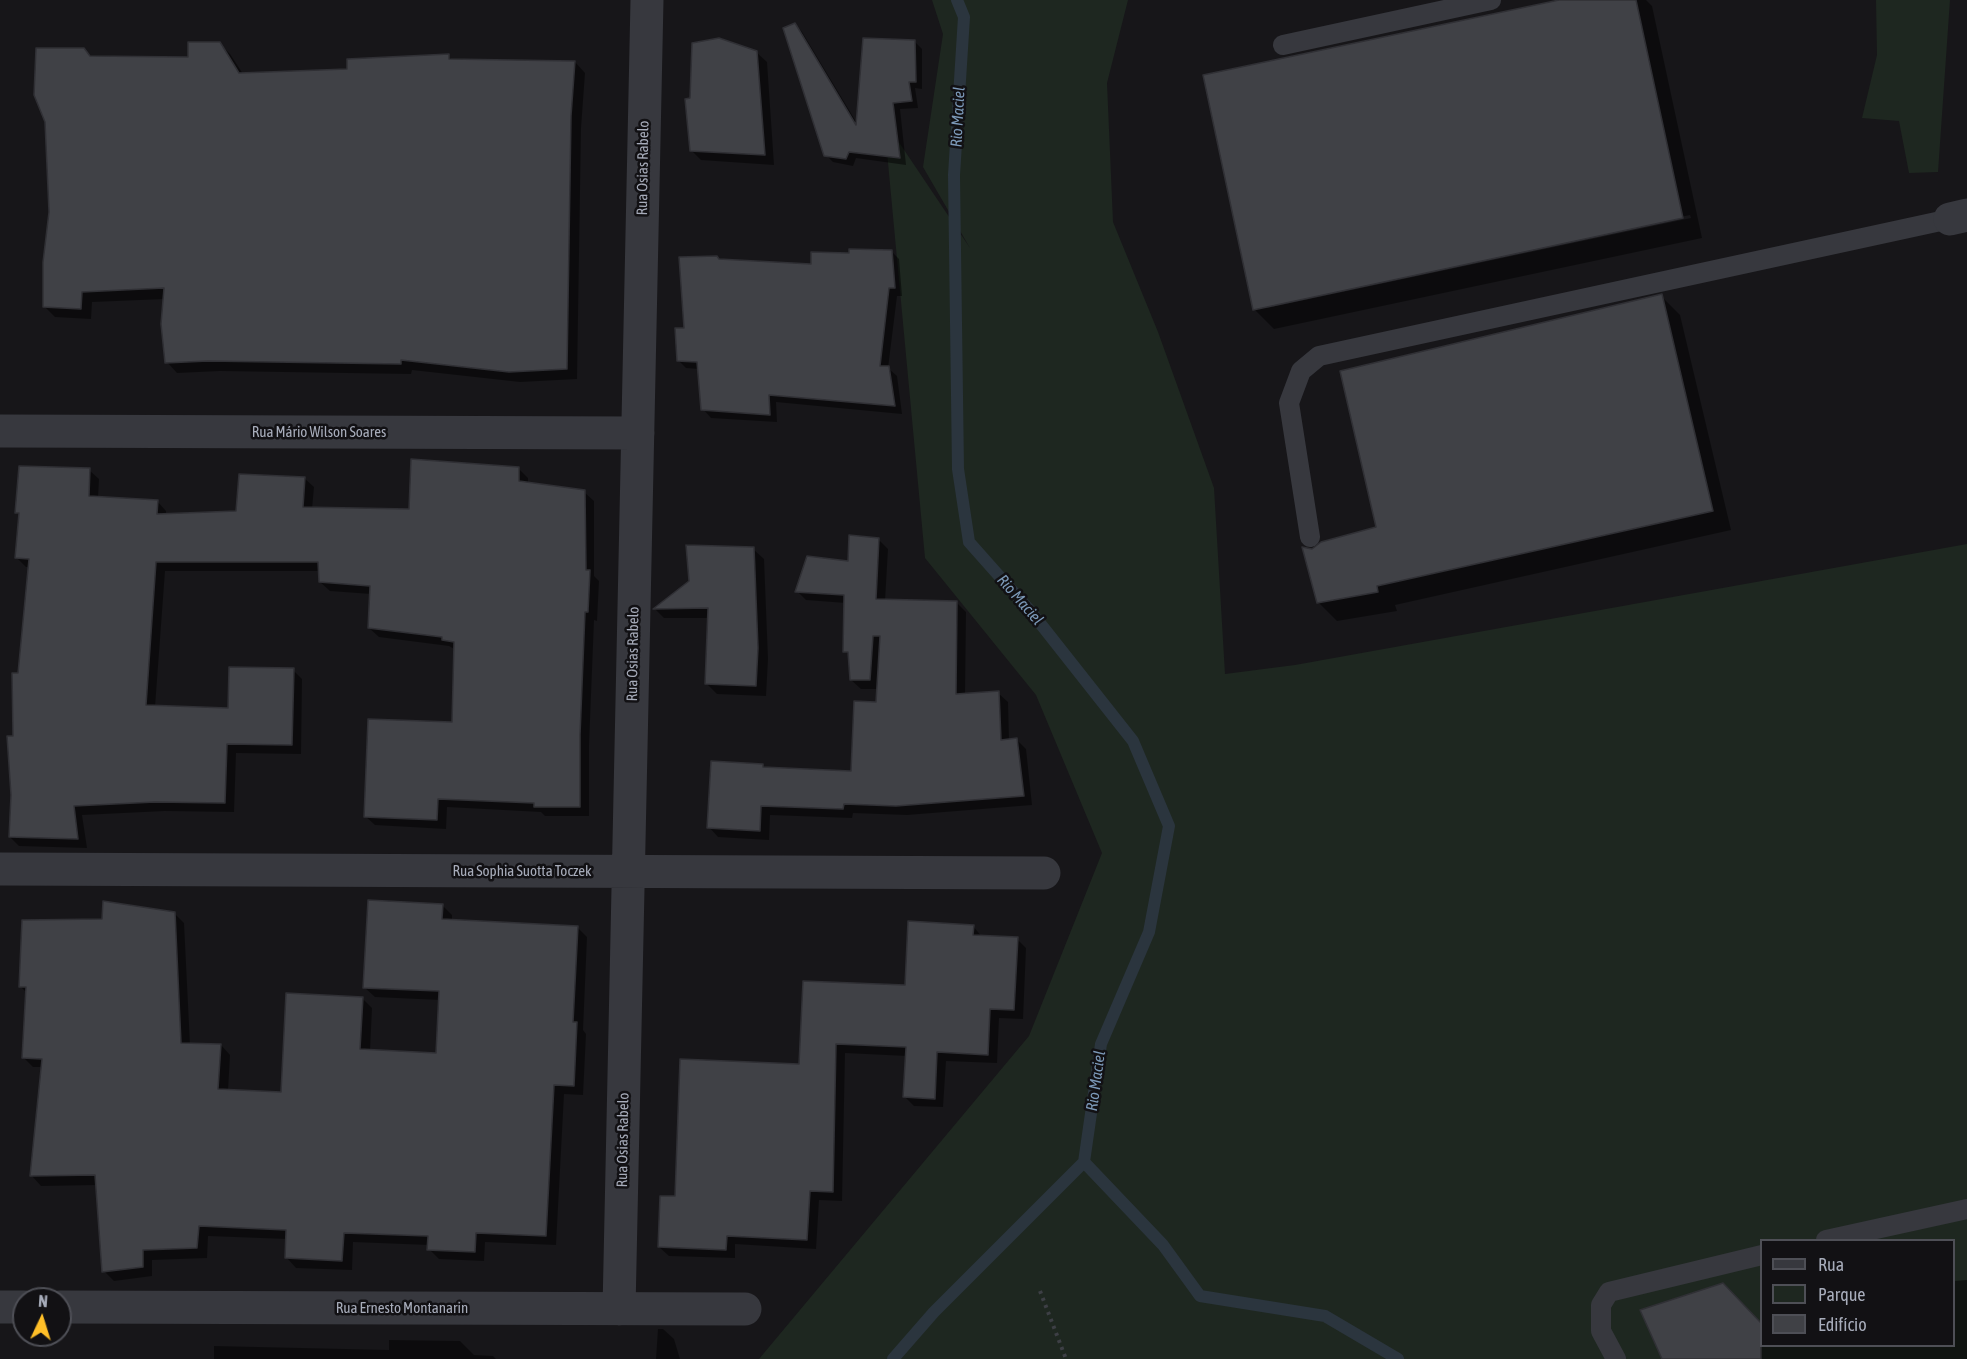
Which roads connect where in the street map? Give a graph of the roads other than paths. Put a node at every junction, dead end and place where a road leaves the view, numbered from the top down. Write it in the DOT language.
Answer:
graph roads {
  1 [pos="647,0"];
  2 [pos="1491,0"];
  3 [pos="1283,45"];
  4 [pos="1959,217"];
  5 [pos="0,431"];
  6 [pos="638,433"];
  7 [pos="1310,537"];
  8 [pos="0,869"];
  9 [pos="628,872"];
  10 [pos="1044,873"];
  11 [pos="1967,1209"];
  12 [pos="1831,1239"];
  13 [pos="1760,1255"];
  14 [pos="72,1307"];
  15 [pos="619,1308"];
  16 [pos="745,1309"];
  17 [pos="1616,1359"];
  1 -- 6 [label="street, Rua Osias Rabelo"];
  2 -- 3 [label="lane"];
  4 -- 7 [label="lane"];
  5 -- 6 [label="street, Rua Mário Wilson Soares"];
  6 -- 9 [label="street, Rua Osias Rabelo"];
  8 -- 9 [label="street, Rua Sophia Suotta Toczek"];
  9 -- 10 [label="street, Rua Sophia Suotta Toczek"];
  9 -- 15 [label="street, Rua Osias Rabelo"];
  11 -- 12 [label="lane"];
  13 -- 17 [label="lane"];
  14 -- 15 [label="street, Rua Ernesto Montanarin"];
  15 -- 16 [label="street, Rua Ernesto Montanarin"];
}
